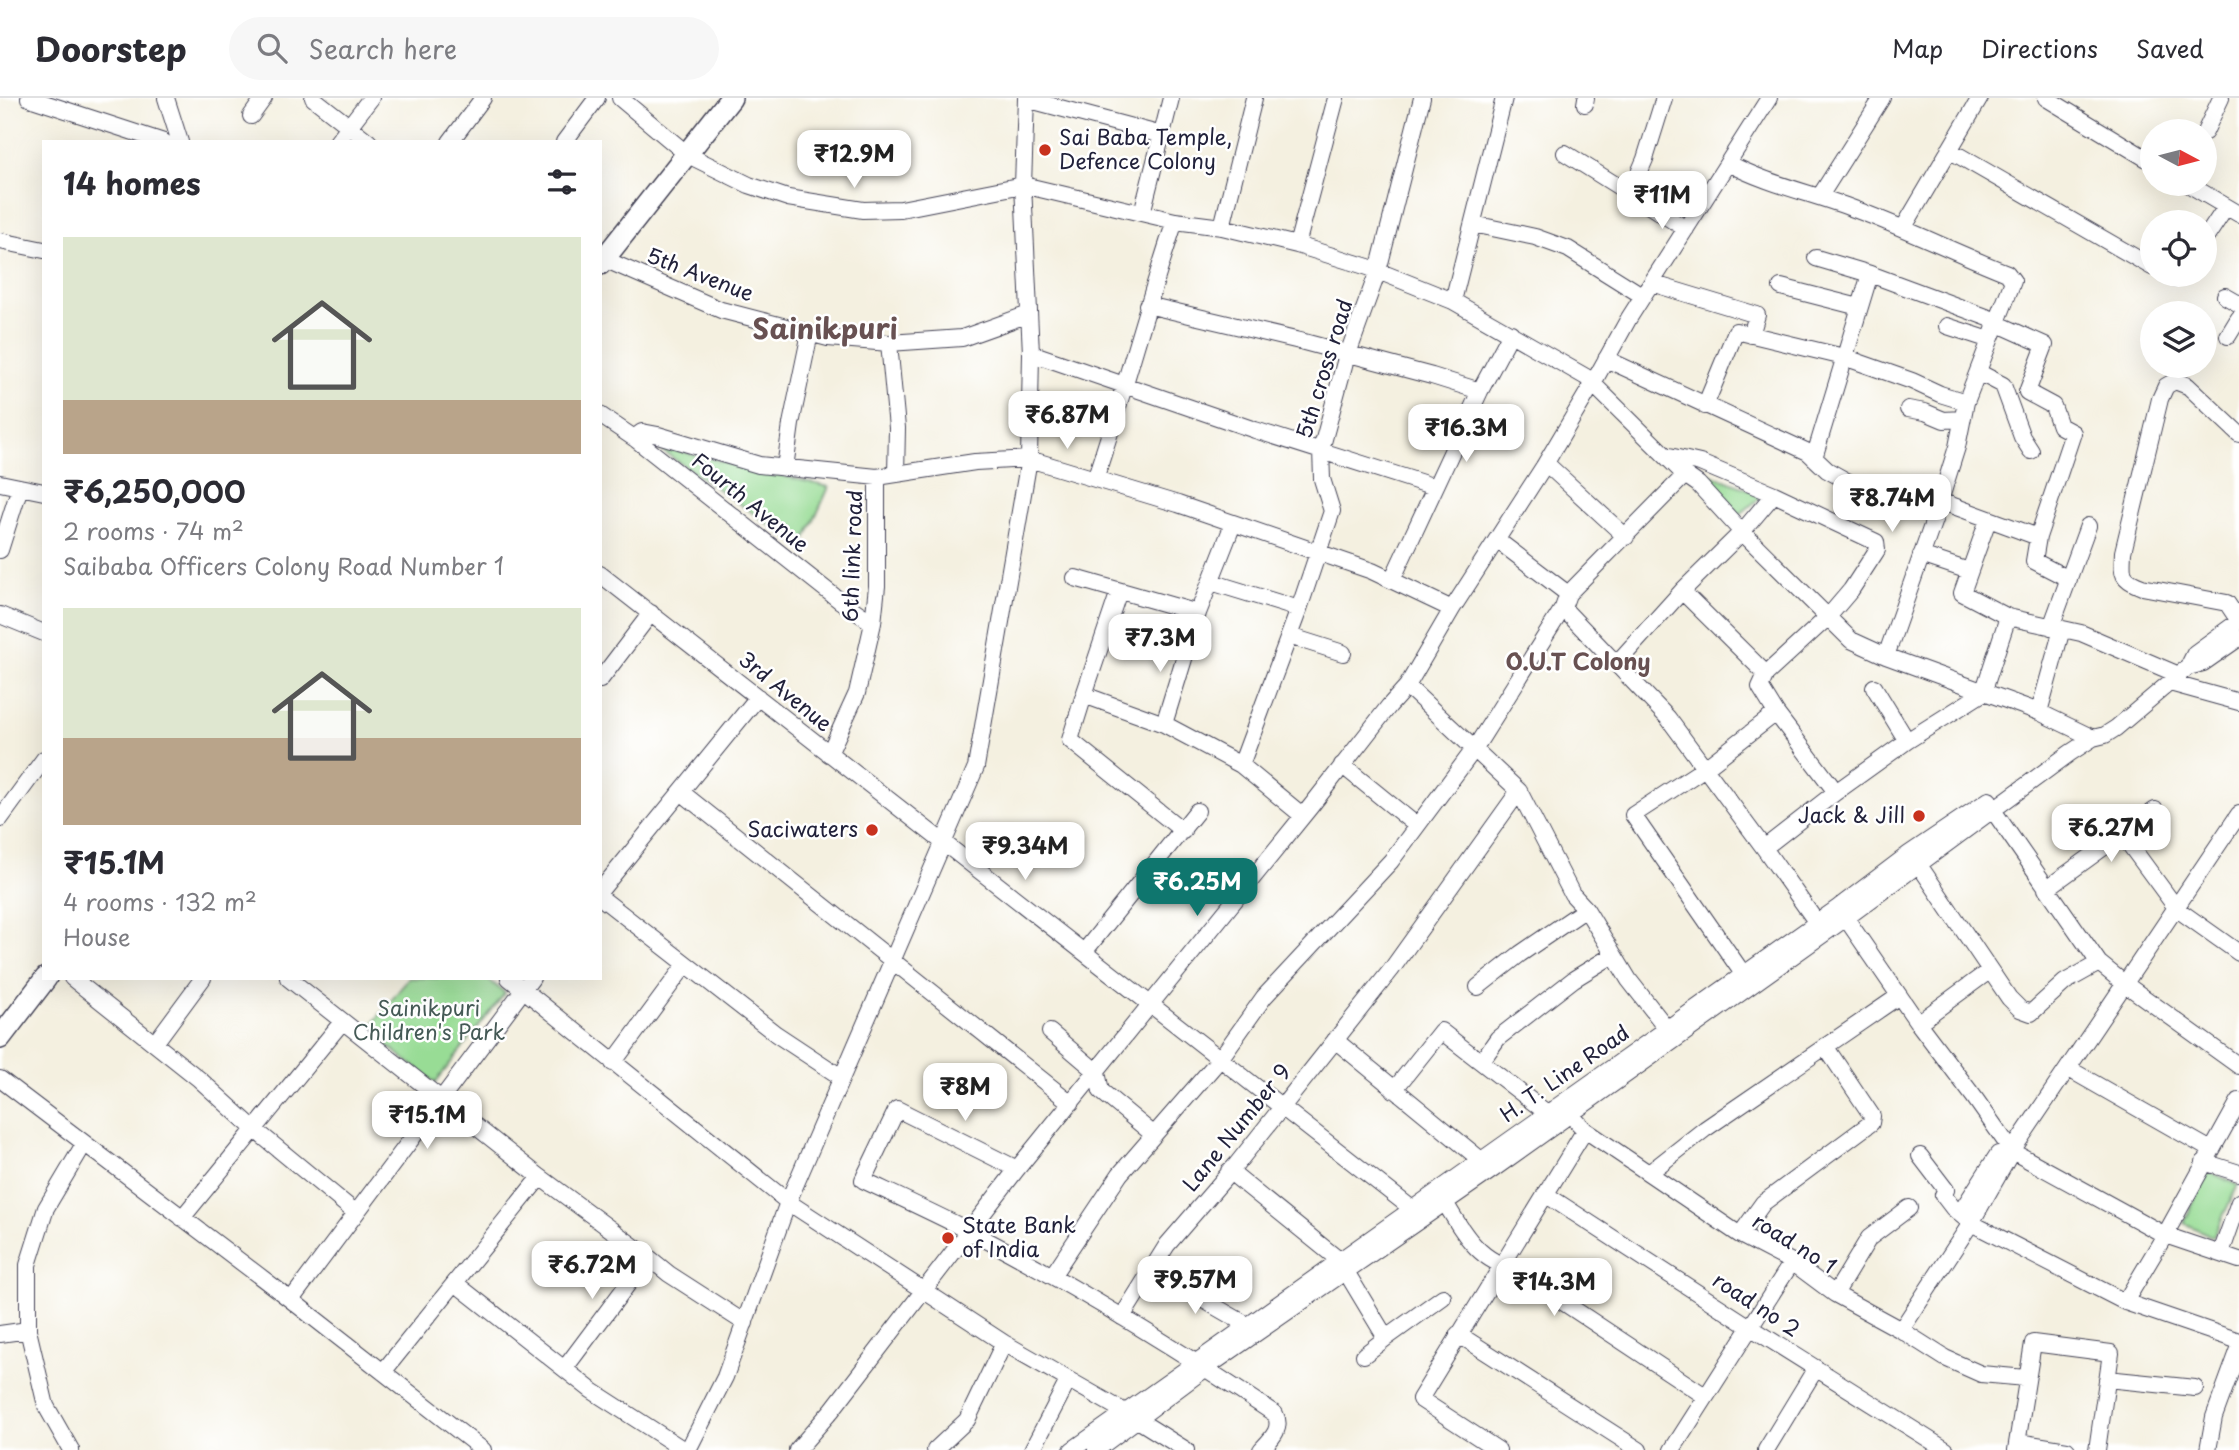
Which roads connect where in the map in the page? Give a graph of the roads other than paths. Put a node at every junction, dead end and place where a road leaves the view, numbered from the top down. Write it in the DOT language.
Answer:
graph roads {
  1 [pos="29,98"];
  2 [pos="166,98"];
  3 [pos="264,98"];
  4 [pos="313,98"];
  5 [pos="371,98"];
  6 [pos="483,98"];
  7 [pos="597,98"];
  8 [pos="620,98"];
  9 [pos="731,98"];
  10 [pos="1026,98"];
  11 [pos="1171,98"];
  12 [pos="1254,98"];
  13 [pos="1336,98"];
  14 [pos="1422,98"];
  15 [pos="1504,98"];
  16 [pos="1664,98"];
  17 [pos="1769,98"];
  18 [pos="1882,98"];
  19 [pos="1980,98"];
  20 [pos="2046,98"];
  21 [pos="2221,98"];
  22 [pos="251,116"];
  23 [pos="2211,119"];
  24 [pos="349,126"];
  25 [pos="1163,135"];
  26 [pos="158,140"];
  27 [pos="179,140"];
  28 [pos="338,140"];
  29 [pos="366,140"];
  30 [pos="452,140"];
  31 [pos="566,140"];
  32 [pos="1949,150"];
  33 [pos="1565,153"];
  34 [pos="688,155"];
  35 [pos="2140,155"];
  36 [pos="1728,163"];
  37 [pos="1023,185"];
  38 [pos="1630,194"];
  39 [pos="1820,196"];
  40 [pos="2208,196"];
  41 [pos="2233,211"];
  42 [pos="1142,213"];
  43 [pos="1175,222"];
  44 [pos="1473,224"];
  45 [pos="1222,227"];
  46 [pos="1904,227"];
  47 [pos="2217,227"];
  48 [pos="1686,229"];
  49 [pos="0,241"];
  50 [pos="1297,245"];
  51 [pos="42,250"];
  52 [pos="1816,258"];
  53 [pos="2140,260"];
  54 [pos="602,262"];
  55 [pos="1378,271"];
  56 [pos="1870,274"];
  57 [pos="1781,287"];
  58 [pos="1647,290"];
  59 [pos="1453,301"];
  60 [pos="1147,304"];
  61 [pos="1859,307"];
  62 [pos="1029,314"];
  63 [pos="2239,318"];
  64 [pos="1996,322"];
  65 [pos="1947,326"];
  66 [pos="810,333"];
  67 [pos="1511,333"];
  68 [pos="1751,335"];
  69 [pos="2228,336"];
  70 [pos="1990,340"];
  71 [pos="889,343"];
  72 [pos="1031,353"];
  73 [pos="1348,355"];
  74 [pos="1844,356"];
  75 [pos="1606,359"];
  76 [pos="1978,372"];
  77 [pos="1592,385"];
  78 [pos="1126,386"];
  79 [pos="1480,391"];
  80 [pos="1966,402"];
  81 [pos="1705,406"];
  82 [pos="1908,409"];
  83 [pos="602,416"];
  84 [pos="1962,419"];
  85 [pos="2239,434"];
  86 [pos="634,438"];
  87 [pos="1321,450"];
  88 [pos="2031,451"];
  89 [pos="1665,455"];
  90 [pos="1814,458"];
  91 [pos="1029,459"];
  92 [pos="1544,466"];
  93 [pos="785,468"];
  94 [pos="896,474"];
  95 [pos="1685,475"];
  96 [pos="877,477"];
  97 [pos="1096,479"];
  98 [pos="0,483"];
  99 [pos="20,487"];
  100 [pos="1435,487"];
  101 [pos="42,492"];
  102 [pos="1774,494"];
  103 [pos="1940,501"];
  104 [pos="1935,517"];
  105 [pos="1988,520"];
  106 [pos="1233,524"];
  107 [pos="2088,526"];
  108 [pos="1742,532"];
  109 [pos="1626,537"];
  110 [pos="2038,537"];
  111 [pos="1497,540"];
  112 [pos="0,550"];
  113 [pos="1318,553"];
  114 [pos="1921,555"];
  115 [pos="1969,571"];
  116 [pos="602,576"];
  117 [pos="1075,578"];
  118 [pos="2069,579"];
  119 [pos="1392,580"];
  120 [pos="1211,582"];
  121 [pos="1119,591"];
  122 [pos="1682,591"];
  123 [pos="2233,598"];
  124 [pos="1566,601"];
  125 [pos="1452,608"];
  126 [pos="1298,610"];
  127 [pos="651,613"];
  128 [pos="1198,613"];
  129 [pos="1828,617"];
  130 [pos="2008,617"];
  131 [pos="2,620"];
  132 [pos="2239,621"];
  133 [pos="873,623"];
  134 [pos="2056,628"];
  135 [pos="42,632"];
  136 [pos="1289,636"];
  137 [pos="2239,638"];
  138 [pos="1343,653"];
  139 [pos="1886,656"];
  140 [pos="1618,663"];
  141 [pos="1766,674"];
  142 [pos="2179,675"];
  143 [pos="602,677"];
  144 [pos="1407,686"];
  145 [pos="1874,687"];
  146 [pos="1983,692"];
  147 [pos="1084,695"];
  148 [pos="758,697"];
  149 [pos="2239,702"];
  150 [pos="2039,712"];
  151 [pos="1776,713"];
  152 [pos="1164,724"];
  153 [pos="2088,735"];
  154 [pos="1907,741"];
  155 [pos="1475,748"];
  156 [pos="829,754"];
  157 [pos="42,761"];
  158 [pos="1241,765"];
  159 [pos="1342,765"];
  160 [pos="1705,768"];
  161 [pos="1519,791"];
  162 [pos="681,792"];
  163 [pos="1836,792"];
  164 [pos="1989,806"];
  165 [pos="2155,810"];
  166 [pos="1197,811"];
  167 [pos="2239,814"];
  168 [pos="1303,816"];
  169 [pos="0,819"];
  170 [pos="1417,826"];
  171 [pos="1183,831"];
  172 [pos="2122,834"];
  173 [pos="943,841"];
  174 [pos="1764,848"];
  175 [pos="1919,865"];
  176 [pos="602,889"];
  177 [pos="2046,889"];
  178 [pos="602,899"];
  179 [pos="1586,909"];
  180 [pos="2177,909"];
  181 [pos="1842,912"];
  182 [pos="1820,928"];
  183 [pos="2237,947"];
  184 [pos="1084,952"];
  185 [pos="1613,955"];
  186 [pos="892,960"];
  187 [pos="2099,963"];
  188 [pos="686,964"];
  189 [pos="1989,971"];
  190 [pos="44,980"];
  191 [pos="75,980"];
  192 [pos="202,980"];
  193 [pos="290,980"];
  194 [pos="1747,980"];
  195 [pos="527,984"];
  196 [pos="2125,985"];
  197 [pos="1478,987"];
  198 [pos="1899,996"];
  199 [pos="1152,1004"];
  200 [pos="342,1022"];
  201 [pos="1918,1023"];
  202 [pos="1050,1032"];
  203 [pos="1671,1034"];
  204 [pos="0,1038"];
  205 [pos="1335,1040"];
  206 [pos="155,1043"];
  207 [pos="1825,1046"];
  208 [pos="1220,1059"];
  209 [pos="1481,1062"];
  210 [pos="613,1063"];
  211 [pos="2239,1066"];
  212 [pos="2069,1069"];
  213 [pos="1097,1072"];
  214 [pos="841,1077"];
  215 [pos="0,1079"];
  216 [pos="1394,1090"];
  217 [pos="442,1099"];
  218 [pos="2239,1101"];
  219 [pos="1071,1104"];
  220 [pos="1281,1108"];
  221 [pos="1559,1110"];
  222 [pos="254,1129"];
  223 [pos="1585,1130"];
  224 [pos="1154,1135"];
  225 [pos="85,1144"];
  226 [pos="1920,1156"];
  227 [pos="2009,1156"];
  228 [pos="2208,1156"];
  229 [pos="1486,1165"];
  230 [pos="1017,1169"];
  231 [pos="1229,1171"];
  232 [pos="1649,1173"];
  233 [pos="2239,1173"];
  234 [pos="540,1177"];
  235 [pos="1545,1194"];
  236 [pos="1441,1196"];
  237 [pos="788,1202"];
  238 [pos="2239,1202"];
  239 [pos="1909,1208"];
  240 [pos="356,1213"];
  241 [pos="1415,1214"];
  242 [pos="183,1218"];
  243 [pos="1966,1218"];
  244 [pos="968,1230"];
  245 [pos="1740,1235"];
  246 [pos="2165,1235"];
  247 [pos="2221,1254"];
  248 [pos="648,1256"];
  249 [pos="2239,1260"];
  250 [pos="1792,1262"];
  251 [pos="1342,1265"];
  252 [pos="1501,1265"];
  253 [pos="1150,1269"];
  254 [pos="1052,1276"];
  255 [pos="455,1283"];
  256 [pos="923,1290"];
  257 [pos="1835,1294"];
  258 [pos="1443,1297"];
  259 [pos="291,1300"];
  260 [pos="2125,1302"];
  261 [pos="1122,1317"];
  262 [pos="745,1323"];
  263 [pos="1750,1327"];
  264 [pos="1253,1328"];
  265 [pos="28,1330"];
  266 [pos="1900,1330"];
  267 [pos="0,1334"];
  268 [pos="1458,1334"];
  269 [pos="1386,1338"];
  270 [pos="2239,1341"];
  271 [pos="1004,1343"];
  272 [pos="2239,1349"];
  273 [pos="1364,1355"];
  274 [pos="1201,1365"];
  275 [pos="565,1368"];
  276 [pos="1816,1368"];
  277 [pos="383,1372"];
  278 [pos="2026,1378"];
  279 [pos="2107,1379"];
  280 [pos="1068,1381"];
  281 [pos="2195,1388"];
  282 [pos="1705,1396"];
  283 [pos="1131,1416"];
  284 [pos="466,1445"];
  285 [pos="2017,1446"];
  286 [pos="1771,1448"];
  287 [pos="71,1450"];
  288 [pos="483,1450"];
  289 [pos="686,1450"];
  290 [pos="797,1450"];
  291 [pos="935,1450"];
  292 [pos="1032,1450"];
  293 [pos="1072,1450"];
  294 [pos="1096,1450"];
  295 [pos="1186,1450"];
  296 [pos="1251,1450"];
  297 [pos="1261,1450"];
  298 [pos="1498,1450"];
  299 [pos="1639,1450"];
  300 [pos="1671,1450"];
  301 [pos="1946,1450"];
  302 [pos="2067,1450"];
  303 [pos="2097,1450"];
  304 [pos="2208,1450"];
  1 -- 26 [label="street"];
  2 -- 27 [label="street"];
  3 -- 22 [label="street"];
  4 -- 24 [label="street"];
  5 -- 24 [label="street"];
  6 -- 30 [label="street"];
  7 -- 31 [label="street"];
  8 -- 34 [label="street"];
  9 -- 34 [label="main road"];
  10 -- 25 [label="street"];
  10 -- 37 [label="street"];
  11 -- 25 [label="street"];
  12 -- 45 [label="street"];
  13 -- 50 [label="street"];
  14 -- 55 [label="street, 5th cross road"];
  15 -- 44 [label="street"];
  16 -- 38 [label="street"];
  17 -- 36 [label="street"];
  18 -- 39 [label="street"];
  19 -- 32 [label="street"];
  20 -- 35 [label="street"];
  21 -- 23 [label="street"];
  24 -- 28 [label="street"];
  24 -- 29 [label="street"];
  25 -- 42 [label="street"];
  32 -- 46 [label="street"];
  32 -- 53 [label="street"];
  33 -- 38 [label="street"];
  34 -- 37 [label="street"];
  34 -- 54 [label="main road"];
  36 -- 39 [label="street"];
  36 -- 48 [label="street"];
  37 -- 42 [label="street"];
  37 -- 62 [label="street"];
  38 -- 48 [label="street"];
  39 -- 46 [label="street"];
  40 -- 41 [label="street"];
  41 -- 47 [label="street"];
  42 -- 43 [label="street"];
  43 -- 45 [label="street"];
  43 -- 60 [label="street"];
  44 -- 58 [label="street"];
  44 -- 59 [label="street"];
  45 -- 50 [label="street"];
  46 -- 64 [label="street"];
  48 -- 58 [label="street"];
  49 -- 51 [label="street"];
  50 -- 55 [label="street"];
  52 -- 56 [label="street"];
  54 -- 66 [label="street, 5th Avenue"];
  55 -- 59 [label="street"];
  55 -- 73 [label="street, 5th cross road"];
  56 -- 61 [label="street"];
  56 -- 64 [label="street"];
  57 -- 61 [label="street"];
  58 -- 68 [label="street"];
  58 -- 75 [label="street"];
  59 -- 67 [label="street"];
  60 -- 73 [label="street"];
  60 -- 78 [label="street"];
  61 -- 74 [label="street"];
  62 -- 71 [label="street, 5th Avenue"];
  62 -- 72 [label="street"];
  63 -- 69 [label="street"];
  64 -- 70 [label="street"];
  64 -- 110 [label="street"];
  65 -- 70 [label="street"];
  66 -- 71 [label="street, 5th Avenue"];
  66 -- 93 [label="street"];
  67 -- 77 [label="street"];
  67 -- 79 [label="street"];
  68 -- 74 [label="street"];
  68 -- 81 [label="street"];
  70 -- 76 [label="street"];
  71 -- 94 [label="street"];
  72 -- 78 [label="street"];
  72 -- 91 [label="street"];
  73 -- 79 [label="street"];
  73 -- 87 [label="street, 5th cross road"];
  74 -- 80 [label="street"];
  74 -- 90 [label="street"];
  75 -- 77 [label="street"];
  75 -- 81 [label="street"];
  76 -- 80 [label="street"];
  76 -- 88 [label="street"];
  77 -- 89 [label="street"];
  77 -- 92 [label="street"];
  78 -- 87 [label="street"];
  78 -- 97 [label="street"];
  79 -- 100 [label="street"];
  80 -- 84 [label="street"];
  81 -- 90 [label="street"];
  82 -- 84 [label="street"];
  83 -- 86 [label="street, Fourth Avenue"];
  84 -- 103 [label="street"];
  85 -- 123 [label="street"];
  86 -- 93 [label="street"];
  86 -- 133 [label="street, Fourth Avenue"];
  87 -- 100 [label="street"];
  87 -- 113 [label="street, 5th cross road"];
  89 -- 95 [label="street"];
  89 -- 102 [label="street"];
  90 -- 104 [label="street"];
  91 -- 94 [label="street"];
  91 -- 97 [label="street"];
  91 -- 173 [label="street"];
  92 -- 109 [label="street"];
  92 -- 111 [label="street"];
  93 -- 96 [label="street"];
  94 -- 96 [label="street"];
  95 -- 108 [label="street"];
  95 -- 109 [label="street"];
  96 -- 133 [label="street, 6th link road"];
  97 -- 106 [label="street"];
  98 -- 99 [label="street"];
  99 -- 101 [label="street"];
  99 -- 112 [label="street"];
  100 -- 119 [label="street"];
  102 -- 108 [label="street"];
  102 -- 129 [label="street"];
  103 -- 104 [label="street"];
  103 -- 105 [label="street"];
  104 -- 114 [label="street"];
  105 -- 110 [label="street"];
  105 -- 115 [label="street"];
  106 -- 113 [label="street"];
  106 -- 120 [label="street"];
  107 -- 118 [label="street"];
  108 -- 122 [label="street"];
  108 -- 129 [label="street"];
  109 -- 124 [label="street"];
  110 -- 118 [label="street"];
  111 -- 124 [label="street"];
  111 -- 125 [label="street"];
  113 -- 119 [label="street"];
  113 -- 126 [label="street, 5th cross road"];
  114 -- 115 [label="street"];
  114 -- 139 [label="street"];
  115 -- 130 [label="street"];
  116 -- 127 [label="street, 3rd Avenue"];
  117 -- 121 [label="street"];
  118 -- 134 [label="street"];
  119 -- 125 [label="street"];
  120 -- 126 [label="street"];
  120 -- 128 [label="street"];
  121 -- 128 [label="street"];
  121 -- 147 [label="street"];
  122 -- 140 [label="street"];
  122 -- 141 [label="street"];
  123 -- 132 [label="street"];
  124 -- 140 [label="street"];
  124 -- 155 [label="street"];
  125 -- 144 [label="street"];
  126 -- 136 [label="street, 5th cross road"];
  127 -- 143 [label="street"];
  127 -- 148 [label="street, 3rd Avenue"];
  128 -- 152 [label="street"];
  129 -- 139 [label="street"];
  129 -- 141 [label="street"];
  130 -- 134 [label="street"];
  130 -- 146 [label="street"];
  131 -- 135 [label="street"];
  132 -- 142 [label="street"];
  133 -- 156 [label="street, 6th link road"];
  134 -- 142 [label="street"];
  134 -- 150 [label="street"];
  136 -- 138 [label="street"];
  136 -- 158 [label="street, 5th cross road"];
  137 -- 142 [label="street"];
  139 -- 146 [label="street"];
  140 -- 160 [label="street"];
  141 -- 151 [label="street"];
  142 -- 149 [label="street"];
  142 -- 153 [label="street, H. T. Line Road"];
  144 -- 155 [label="street"];
  144 -- 159 [label="street"];
  145 -- 154 [label="street"];
  146 -- 150 [label="street"];
  146 -- 154 [label="street"];
  147 -- 152 [label="street"];
  147 -- 171 [label="street"];
  148 -- 156 [label="street, 3rd Avenue"];
  148 -- 162 [label="street"];
  150 -- 153 [label="street"];
  151 -- 160 [label="street"];
  151 -- 163 [label="street"];
  152 -- 158 [label="street"];
  153 -- 164 [label="street, H. T. Line Road"];
  154 -- 163 [label="street"];
  155 -- 161 [label="street"];
  155 -- 170 [label="street"];
  156 -- 173 [label="street, 3rd Avenue"];
  157 -- 169 [label="street"];
  158 -- 168 [label="street"];
  159 -- 168 [label="street"];
  159 -- 170 [label="street"];
  160 -- 174 [label="street"];
  160 -- 194 [label="street"];
  161 -- 179 [label="street"];
  161 -- 205 [label="street, Lane Number 9"];
  162 -- 176 [label="street"];
  162 -- 186 [label="street"];
  163 -- 174 [label="street"];
  164 -- 175 [label="street, H. T. Line Road"];
  164 -- 177 [label="street"];
  164 -- 181 [label="street, H. T. Line Road"];
  165 -- 172 [label="street"];
  166 -- 171 [label="street"];
  167 -- 180 [label="street"];
  168 -- 199 [label="street"];
  170 -- 208 [label="street"];
  171 -- 184 [label="street"];
  172 -- 177 [label="street"];
  172 -- 180 [label="street"];
  173 -- 184 [label="street, 3rd Avenue"];
  173 -- 186 [label="street"];
  174 -- 182 [label="street"];
  175 -- 181 [label="street, H. T. Line Road"];
  175 -- 189 [label="street"];
  177 -- 187 [label="street"];
  178 -- 188 [label="street"];
  179 -- 185 [label="street"];
  179 -- 197 [label="street"];
  180 -- 183 [label="street"];
  180 -- 196 [label="street"];
  181 -- 182 [label="street, H. T. Line Road"];
  181 -- 198 [label="street"];
  182 -- 194 [label="street, H. T. Line Road"];
  184 -- 199 [label="street, 3rd Avenue"];
  185 -- 203 [label="street"];
  185 -- 209 [label="street"];
  186 -- 214 [label="street"];
  186 -- 219 [label="street"];
  187 -- 189 [label="street"];
  187 -- 196 [label="street"];
  188 -- 210 [label="street"];
  188 -- 214 [label="street"];
  189 -- 201 [label="street"];
  190 -- 204 [label="main road"];
  191 -- 206 [label="street"];
  192 -- 206 [label="street"];
  193 -- 200 [label="street"];
  194 -- 203 [label="street, H. T. Line Road"];
  195 -- 210 [label="street"];
  195 -- 217 [label="street"];
  196 -- 211 [label="street"];
  196 -- 212 [label="street"];
  198 -- 201 [label="street"];
  198 -- 207 [label="street"];
  199 -- 208 [label="street, 3rd Avenue"];
  199 -- 213 [label="street"];
  200 -- 217 [label="street"];
  200 -- 222 [label="street"];
  201 -- 227 [label="street"];
  202 -- 213 [label="street"];
  203 -- 221 [label="street, H. T. Line Road"];
  205 -- 216 [label="street"];
  205 -- 220 [label="street, Lane Number 9"];
  206 -- 222 [label="street"];
  207 -- 232 [label="street"];
  207 -- 245 [label="street"];
  208 -- 220 [label="street, 3rd Avenue"];
  208 -- 224 [label="street"];
  209 -- 216 [label="street, road no 1"];
  209 -- 221 [label="street, road no 1"];
  210 -- 237 [label="street"];
  212 -- 227 [label="street"];
  212 -- 228 [label="street"];
  213 -- 219 [label="street"];
  213 -- 224 [label="street"];
  214 -- 237 [label="street"];
  215 -- 225 [label="street"];
  216 -- 229 [label="street"];
  217 -- 234 [label="street"];
  217 -- 240 [label="street"];
  218 -- 228 [label="street"];
  219 -- 230 [label="street"];
  220 -- 231 [label="street, Lane Number 9"];
  220 -- 241 [label="street, 3rd Avenue"];
  221 -- 223 [label="street, road no 1"];
  221 -- 229 [label="street, H. T. Line Road"];
  222 -- 240 [label="street"];
  222 -- 242 [label="street"];
  223 -- 232 [label="street, road no 1"];
  223 -- 235 [label="street"];
  224 -- 254 [label="street"];
  225 -- 242 [label="street"];
  225 -- 265 [label="street"];
  226 -- 243 [label="street"];
  227 -- 243 [label="street"];
  227 -- 246 [label="street"];
  228 -- 233 [label="street"];
  228 -- 246 [label="street"];
  229 -- 236 [label="street, H. T. Line Road"];
  230 -- 244 [label="street"];
  230 -- 244 [label="street"];
  231 -- 251 [label="street"];
  231 -- 253 [label="street, Lane Number 9"];
  232 -- 245 [label="street, road no 1"];
  234 -- 248 [label="street"];
  234 -- 255 [label="street"];
  235 -- 252 [label="street"];
  235 -- 263 [label="street, road no 2"];
  236 -- 241 [label="street, H. T. Line Road"];
  236 -- 252 [label="street"];
  237 -- 256 [label="street"];
  237 -- 262 [label="street"];
  238 -- 247 [label="street"];
  239 -- 257 [label="street"];
  240 -- 259 [label="street"];
  241 -- 251 [label="street, H. T. Line Road"];
  242 -- 259 [label="street"];
  243 -- 260 [label="street"];
  243 -- 266 [label="street"];
  244 -- 254 [label="street"];
  244 -- 256 [label="street"];
  245 -- 250 [label="street, road no 1"];
  246 -- 247 [label="street"];
  246 -- 260 [label="street"];
  247 -- 249 [label="street"];
  248 -- 262 [label="street"];
  248 -- 275 [label="street"];
  250 -- 257 [label="street, road no 1"];
  250 -- 263 [label="street"];
  251 -- 264 [label="street, H. T. Line Road"];
  251 -- 269 [label="street"];
  252 -- 268 [label="street"];
  252 -- 282 [label="street"];
  253 -- 261 [label="street, Lane Number 9"];
  253 -- 264 [label="street"];
  254 -- 261 [label="street"];
  255 -- 275 [label="street"];
  255 -- 277 [label="street"];
  256 -- 271 [label="street"];
  256 -- 290 [label="street"];
  257 -- 266 [label="street, road no 1"];
  258 -- 269 [label="street"];
  259 -- 277 [label="street"];
  260 -- 270 [label="street"];
  261 -- 274 [label="street"];
  262 -- 289 [label="street"];
  263 -- 276 [label="street, road no 2"];
  263 -- 282 [label="street"];
  264 -- 274 [label="street, H. T. Line Road"];
  265 -- 267 [label="street"];
  265 -- 287 [label="street"];
  266 -- 278 [label="street, road no 1"];
  268 -- 298 [label="street"];
  268 -- 299 [label="street"];
  269 -- 273 [label="street"];
  271 -- 280 [label="street"];
  271 -- 291 [label="street"];
  272 -- 304 [label="street"];
  274 -- 283 [label="street, H. T. Line Road"];
  274 -- 297 [label="street"];
  275 -- 289 [label="street"];
  276 -- 286 [label="street"];
  276 -- 301 [label="street, road no 2"];
  277 -- 284 [label="street"];
  278 -- 279 [label="street"];
  278 -- 285 [label="street"];
  279 -- 281 [label="street"];
  279 -- 303 [label="street"];
  280 -- 283 [label="street"];
  280 -- 292 [label="street"];
  282 -- 300 [label="street"];
  283 -- 293 [label="street, H. T. Line Road"];
  283 -- 294 [label="street, H. T. Line Road"];
  283 -- 295 [label="street"];
  284 -- 288 [label="street"];
  285 -- 302 [label="street"];
  296 -- 297 [label="street"];
}
